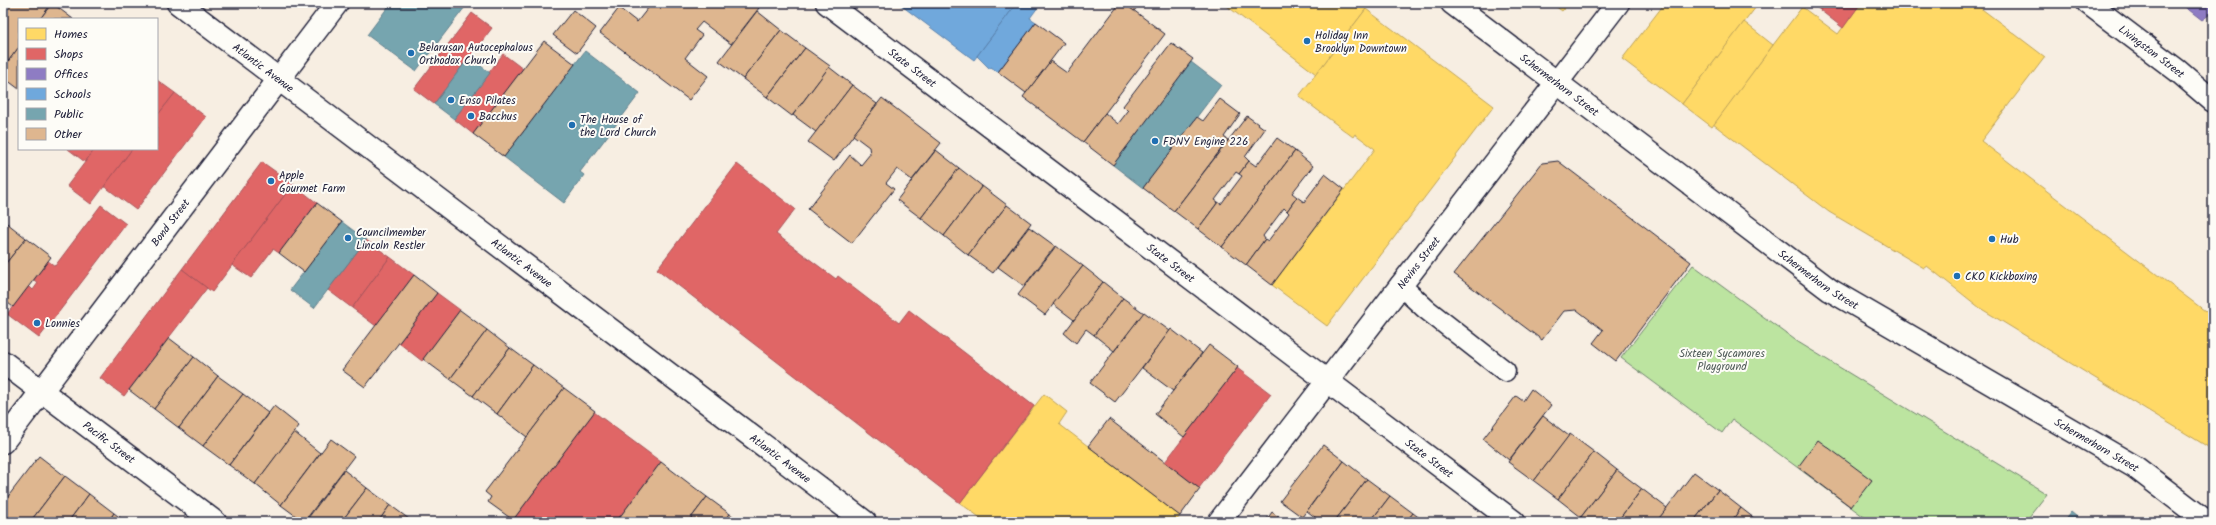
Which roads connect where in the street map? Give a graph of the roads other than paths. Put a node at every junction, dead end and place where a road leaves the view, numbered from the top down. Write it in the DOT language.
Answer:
graph roads {
  1 [pos="178,3"];
  2 [pos="337,3"];
  3 [pos="827,3"];
  4 [pos="1452,3"];
  5 [pos="1618,3"];
  6 [pos="2088,3"];
  7 [pos="279,79"];
  8 [pos="1557,83"];
  9 [pos="2213,101"];
  10 [pos="1400,285"];
  11 [pos="3,362"];
  12 [pos="1505,372"];
  13 [pos="1326,380"];
  14 [pos="42,391"];
  15 [pos="3,442"];
  16 [pos="215,522"];
  17 [pos="865,522"];
  18 [pos="1219,522"];
  19 [pos="1514,522"];
  20 [pos="2207,522"];
  1 -- 7 [label="street, Atlantic Avenue"];
  2 -- 7 [label="street, Bond Street"];
  3 -- 13 [label="street, State Street"];
  4 -- 8 [label="street, Schermerhorn Street"];
  5 -- 8 [label="street, Nevins Street"];
  6 -- 9 [label="street, Livingston Street"];
  7 -- 14 [label="street, Bond Street"];
  7 -- 17 [label="street, Atlantic Avenue"];
  8 -- 10 [label="street, Nevins Street"];
  8 -- 20 [label="street, Schermerhorn Street"];
  10 -- 12 [label="lane"];
  10 -- 13 [label="street, Nevins Street"];
  11 -- 14 [label="street, Pacific Street"];
  13 -- 18 [label="street, Nevins Street"];
  13 -- 19 [label="street, State Street"];
  14 -- 15 [label="street, Bond Street"];
  14 -- 16 [label="street, Pacific Street"];
}
